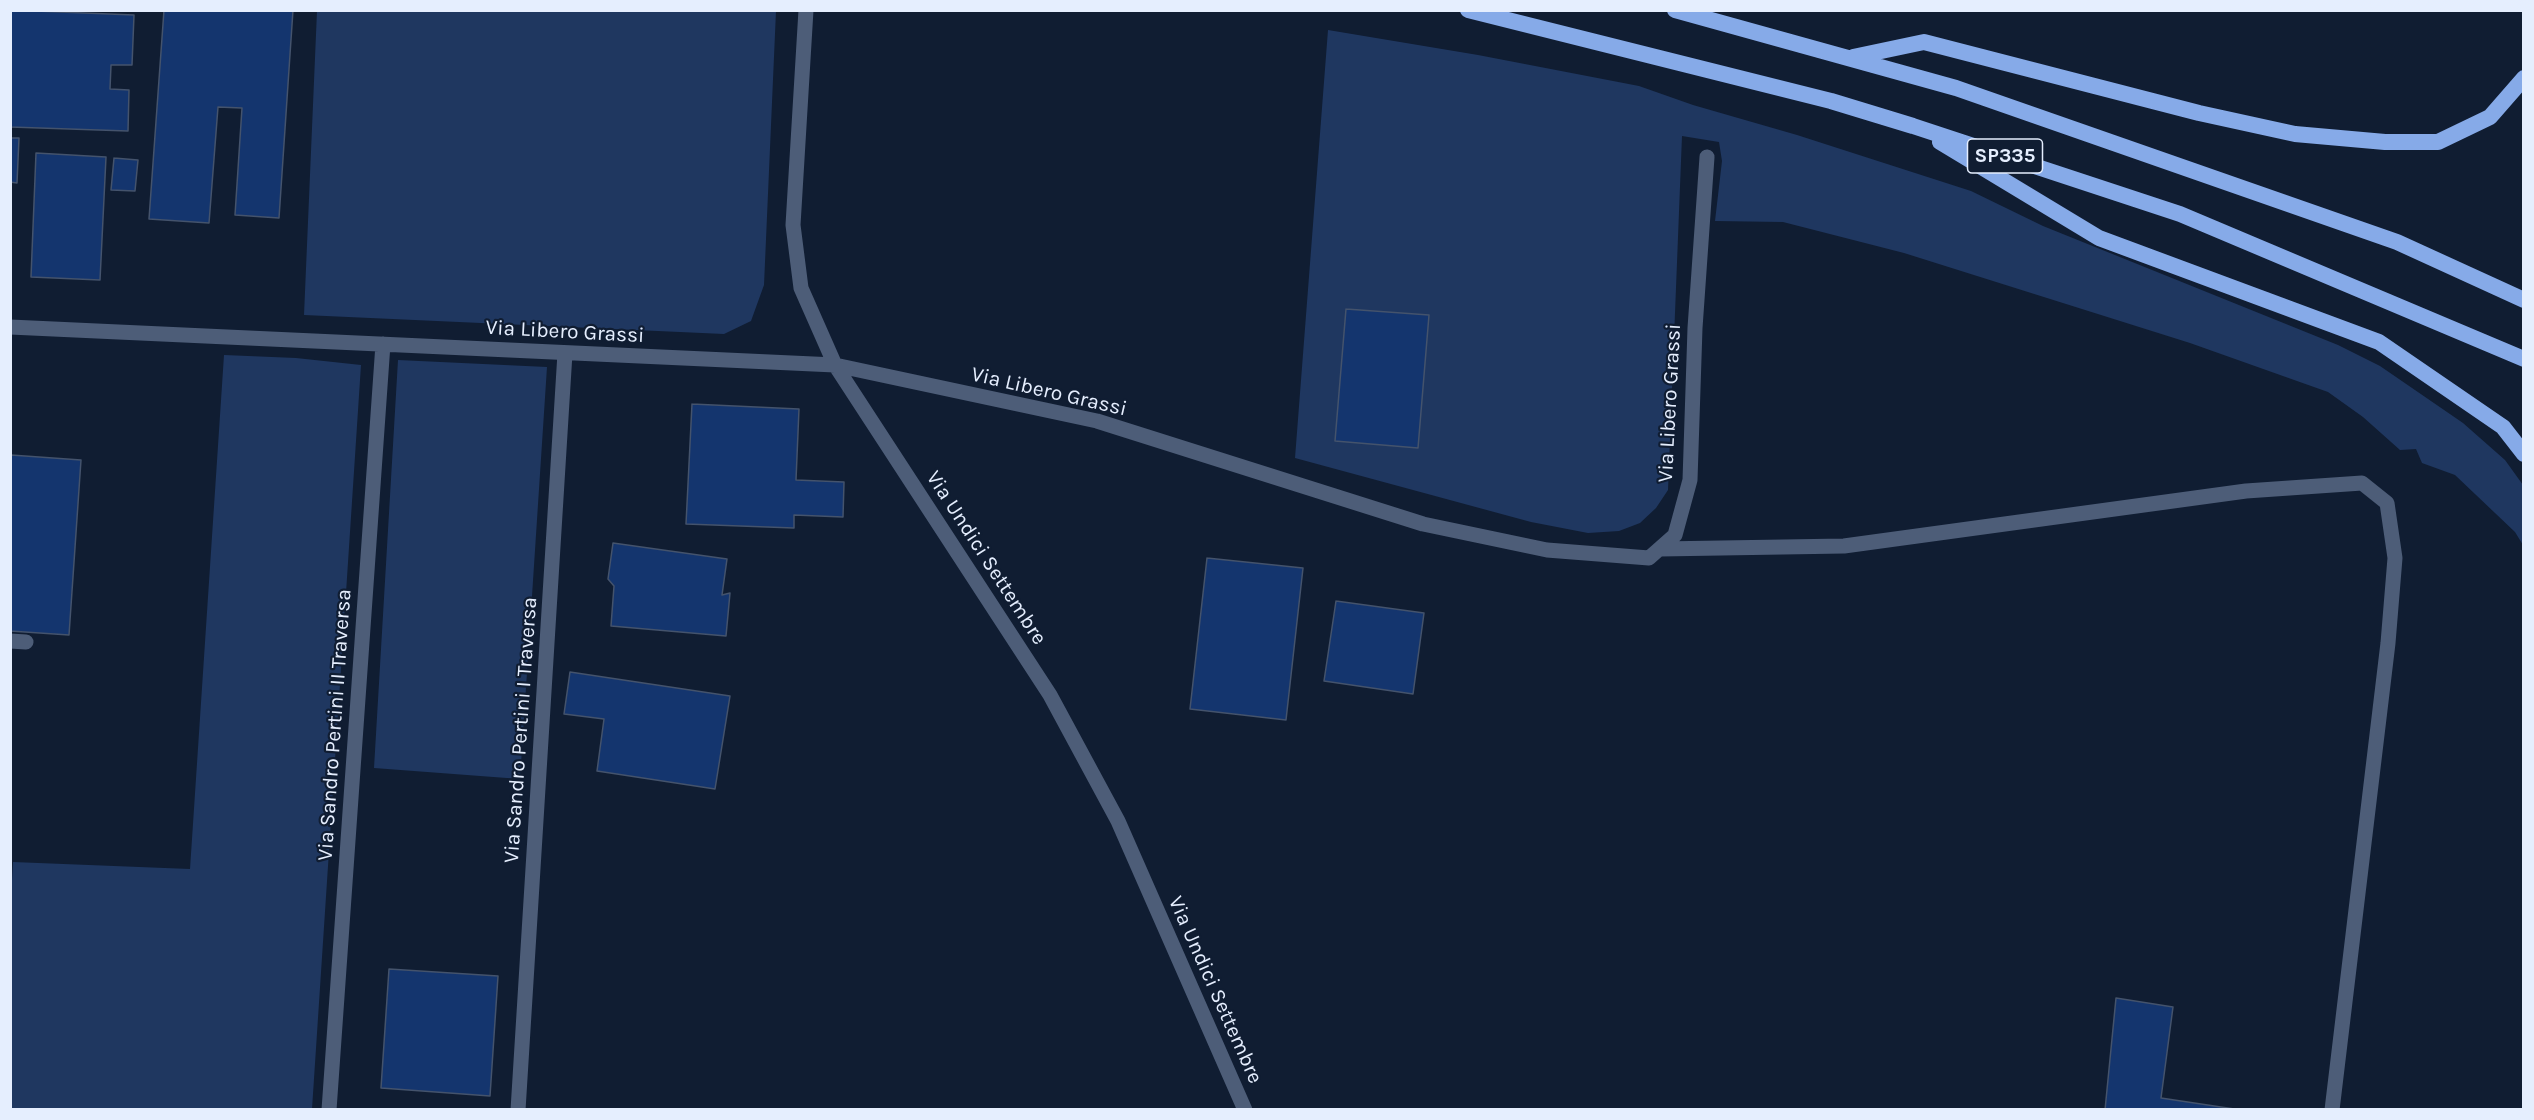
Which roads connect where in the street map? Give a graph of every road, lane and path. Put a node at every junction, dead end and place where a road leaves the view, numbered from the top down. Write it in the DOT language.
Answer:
graph roads {
  1 [pos="806,10"];
  2 [pos="1468,10"];
  3 [pos="1675,10"];
  4 [pos="1849,58"];
  5 [pos="2523,78"];
  6 [pos="1913,126"];
  7 [pos="1707,157"];
  8 [pos="2523,300"];
  9 [pos="10,327"];
  10 [pos="383,344"];
  11 [pos="565,353"];
  12 [pos="2523,359"];
  13 [pos="835,365"];
  14 [pos="2523,454"];
  15 [pos="1660,549"];
  16 [pos="10,641"];
  17 [pos="26,642"];
  18 [pos="329,1110"];
  19 [pos="519,1110"];
  20 [pos="1245,1110"];
  21 [pos="2332,1110"];
  1 -- 13 [label="street, Via Undici Settembre"];
  2 -- 6 [label="highway, SP335"];
  3 -- 4 [label="highway, SP335"];
  4 -- 5 [label="highway"];
  4 -- 8 [label="highway, SP335"];
  6 -- 12 [label="highway, SP335"];
  6 -- 14 [label="highway"];
  7 -- 15 [label="street, Via Libero Grassi"];
  9 -- 10 [label="street, Via Libero Grassi"];
  10 -- 11 [label="street, Via Libero Grassi"];
  10 -- 18 [label="street, Via Sandro Pertini II Traversa"];
  11 -- 13 [label="street, Via Libero Grassi"];
  11 -- 19 [label="street, Via Sandro Pertini I Traversa"];
  13 -- 15 [label="street, Via Libero Grassi"];
  13 -- 20 [label="street, Via Undici Settembre"];
  15 -- 21 [label="street"];
  16 -- 17 [label="street"];
}
